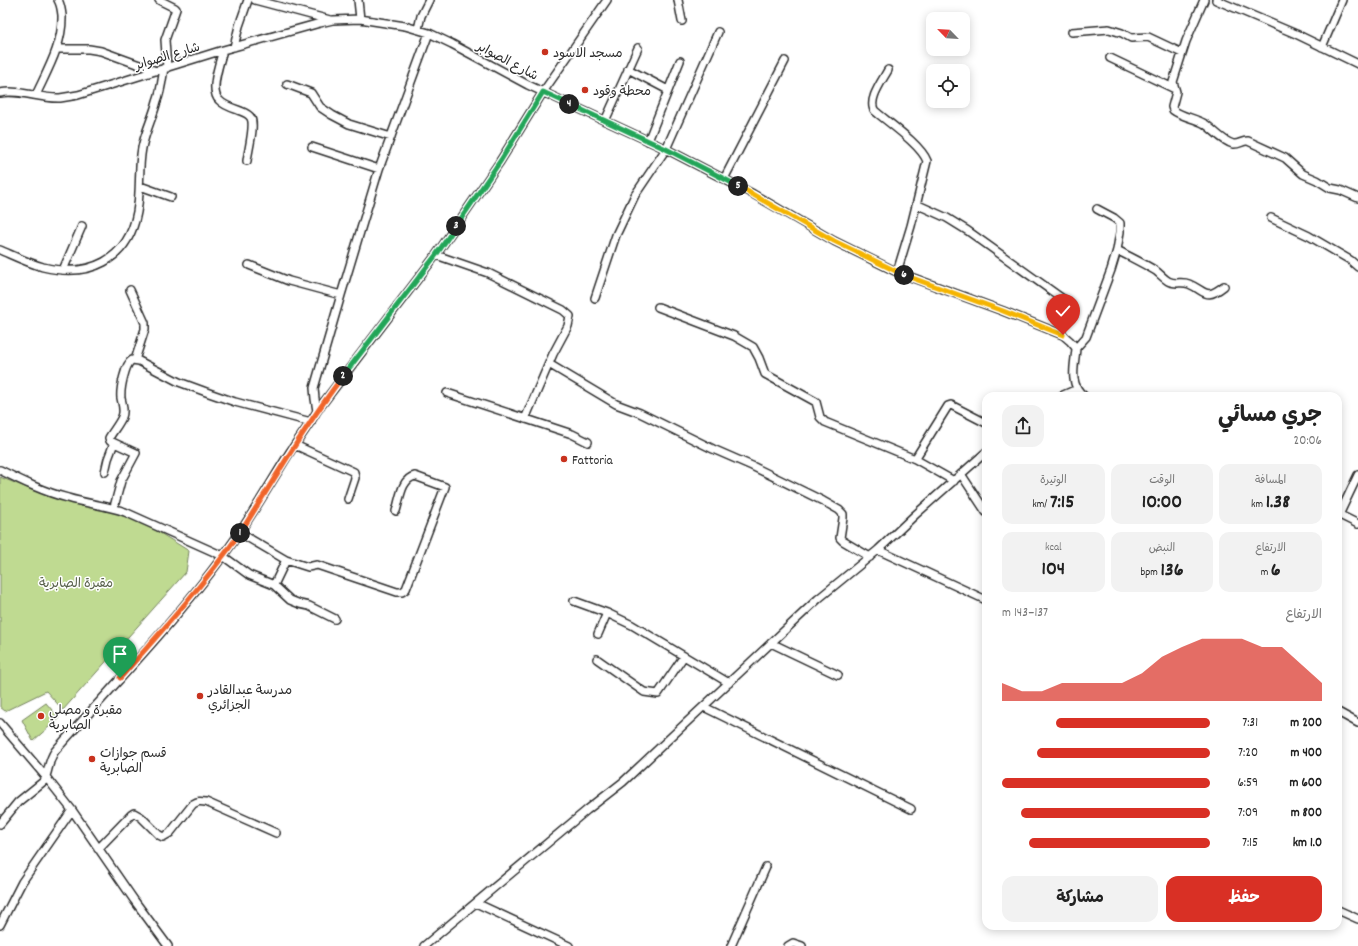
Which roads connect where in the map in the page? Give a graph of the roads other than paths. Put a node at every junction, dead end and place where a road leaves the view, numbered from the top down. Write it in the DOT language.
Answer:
graph roads {
  1 [pos="58,0"];
  2 [pos="159,0"];
  3 [pos="248,0"];
  4 [pos="255,0"];
  5 [pos="358,0"];
  6 [pos="429,0"];
  7 [pos="607,0"];
  8 [pos="678,0"];
  9 [pos="1204,0"];
  10 [pos="1218,0"];
  11 [pos="1342,0"];
  12 [pos="360,19"];
  13 [pos="333,20"];
  14 [pos="682,21"];
  15 [pos="418,29"];
  16 [pos="718,32"];
  17 [pos="1072,32"];
  18 [pos="429,33"];
  19 [pos="234,47"];
  20 [pos="1322,47"];
  21 [pos="638,48"];
  22 [pos="57,50"];
  23 [pos="223,50"];
  24 [pos="1182,53"];
  25 [pos="1110,58"];
  26 [pos="680,61"];
  27 [pos="785,61"];
  28 [pos="1358,64"];
  29 [pos="165,68"];
  30 [pos="628,69"];
  31 [pos="888,70"];
  32 [pos="156,71"];
  33 [pos="287,84"];
  34 [pos="1175,88"];
  35 [pos="668,90"];
  36 [pos="543,92"];
  37 [pos="0,93"];
  38 [pos="36,95"];
  39 [pos="605,121"];
  40 [pos="391,136"];
  41 [pos="648,141"];
  42 [pos="312,147"];
  43 [pos="666,149"];
  44 [pos="247,160"];
  45 [pos="379,169"];
  46 [pos="724,179"];
  47 [pos="140,186"];
  48 [pos="171,197"];
  49 [pos="1358,198"];
  50 [pos="916,204"];
  51 [pos="1097,208"];
  52 [pos="1271,218"];
  53 [pos="82,226"];
  54 [pos="0,250"];
  55 [pos="1117,250"];
  56 [pos="436,255"];
  57 [pos="249,265"];
  58 [pos="1358,267"];
  59 [pos="63,270"];
  60 [pos="897,272"];
  61 [pos="1224,286"];
  62 [pos="130,290"];
  63 [pos="341,295"];
  64 [pos="595,298"];
  65 [pos="1070,304"];
  66 [pos="658,307"];
  67 [pos="1076,348"];
  68 [pos="135,360"];
  69 [pos="549,364"];
  70 [pos="1077,389"];
  71 [pos="1070,392"];
  72 [pos="1080,392"];
  73 [pos="447,393"];
  74 [pos="317,411"];
  75 [pos="525,419"];
  76 [pos="982,420"];
  77 [pos="311,422"];
  78 [pos="588,442"];
  79 [pos="114,443"];
  80 [pos="295,445"];
  81 [pos="982,456"];
  82 [pos="915,459"];
  83 [pos="0,470"];
  84 [pos="105,472"];
  85 [pos="961,474"];
  86 [pos="1358,475"];
  87 [pos="954,481"];
  88 [pos="348,499"];
  89 [pos="982,506"];
  90 [pos="114,507"];
  91 [pos="1342,508"];
  92 [pos="396,511"];
  93 [pos="1342,516"];
  94 [pos="1358,524"];
  95 [pos="240,533"];
  96 [pos="878,550"];
  97 [pos="223,556"];
  98 [pos="870,557"];
  99 [pos="286,560"];
  100 [pos="274,585"];
  101 [pos="982,598"];
  102 [pos="574,601"];
  103 [pos="607,613"];
  104 [pos="335,619"];
  105 [pos="598,634"];
  106 [pos="771,643"];
  107 [pos="684,656"];
  108 [pos="597,659"];
  109 [pos="838,675"];
  110 [pos="729,683"];
  111 [pos="704,707"];
  112 [pos="1342,714"];
  113 [pos="0,723"];
  114 [pos="1358,723"];
  115 [pos="46,777"];
  116 [pos="910,809"];
  117 [pos="72,810"];
  118 [pos="0,824"];
  119 [pos="276,833"];
  120 [pos="98,849"];
  121 [pos="766,867"];
  122 [pos="476,903"];
  123 [pos="1342,912"];
  124 [pos="1358,919"];
  125 [pos="0,925"];
  126 [pos="168,946"];
  127 [pos="424,946"];
  128 [pos="569,946"];
  129 [pos="730,946"];
  130 [pos="788,946"];
  131 [pos="802,946"];
  1 -- 22 [label="street"];
  2 -- 29 [label="street"];
  3 -- 19 [label="street"];
  4 -- 13 [label="street"];
  5 -- 12 [label="street"];
  6 -- 15 [label="street"];
  7 -- 36 [label="street"];
  8 -- 14 [label="street"];
  9 -- 24 [label="street"];
  10 -- 20 [label="street"];
  11 -- 20 [label="street"];
  12 -- 13 [label="street, شارع الصوابر"];
  12 -- 15 [label="street, شارع الصوابر"];
  13 -- 19 [label="street, شارع الصوابر"];
  15 -- 18 [label="street, شارع الصوابر"];
  16 -- 43 [label="street"];
  17 -- 24 [label="street"];
  18 -- 36 [label="street, شارع الصوابر"];
  18 -- 40 [label="street"];
  19 -- 23 [label="street, شارع الصوابر"];
  20 -- 28 [label="street"];
  21 -- 30 [label="street"];
  22 -- 32 [label="street"];
  22 -- 38 [label="street"];
  23 -- 29 [label="street, شارع الصوابر"];
  23 -- 44 [label="street"];
  24 -- 34 [label="street"];
  25 -- 34 [label="street"];
  26 -- 35 [label="street"];
  27 -- 46 [label="street"];
  29 -- 32 [label="street, شارع الصوابر"];
  29 -- 47 [label="street"];
  30 -- 35 [label="street"];
  30 -- 39 [label="street"];
  31 -- 50 [label="street"];
  32 -- 38 [label="street, شارع الصوابر"];
  33 -- 40 [label="street"];
  34 -- 49 [label="street"];
  35 -- 41 [label="street"];
  36 -- 39 [label="street, شارع الصوابر"];
  36 -- 56 [label="street"];
  37 -- 38 [label="street, شارع الصوابر"];
  39 -- 41 [label="street, شارع الصوابر"];
  40 -- 45 [label="street"];
  41 -- 43 [label="street, شارع الصوابر"];
  42 -- 45 [label="street"];
  43 -- 46 [label="street, شارع الصوابر"];
  43 -- 64 [label="street"];
  45 -- 63 [label="street"];
  46 -- 60 [label="street, شارع الصوابر"];
  47 -- 48 [label="street"];
  47 -- 59 [label="street"];
  50 -- 60 [label="street"];
  50 -- 65 [label="street"];
  51 -- 55 [label="street"];
  52 -- 58 [label="street"];
  53 -- 59 [label="street"];
  54 -- 59 [label="street"];
  55 -- 61 [label="street"];
  55 -- 67 [label="street"];
  56 -- 69 [label="street"];
  56 -- 74 [label="street"];
  57 -- 63 [label="street"];
  60 -- 67 [label="street, شارع الصوابر"];
  62 -- 68 [label="street"];
  63 -- 74 [label="street"];
  66 -- 82 [label="street"];
  67 -- 70 [label="street"];
  68 -- 77 [label="street"];
  68 -- 79 [label="street"];
  69 -- 75 [label="street"];
  69 -- 98 [label="street"];
  70 -- 71 [label="street"];
  70 -- 72 [label="street"];
  73 -- 75 [label="street"];
  74 -- 77 [label="street"];
  75 -- 78 [label="street"];
  76 -- 82 [label="street"];
  77 -- 80 [label="street"];
  79 -- 84 [label="street"];
  79 -- 90 [label="street"];
  80 -- 88 [label="street"];
  80 -- 95 [label="street"];
  81 -- 85 [label="street"];
  82 -- 87 [label="street"];
  83 -- 90 [label="street"];
  85 -- 87 [label="street"];
  85 -- 89 [label="street"];
  86 -- 91 [label="street"];
  87 -- 96 [label="street"];
  90 -- 97 [label="street"];
  92 -- 99 [label="street"];
  93 -- 94 [label="street"];
  95 -- 97 [label="street"];
  95 -- 99 [label="street"];
  96 -- 98 [label="street"];
  96 -- 101 [label="street"];
  97 -- 100 [label="street"];
  97 -- 115 [label="street"];
  98 -- 106 [label="street"];
  99 -- 100 [label="street"];
  100 -- 104 [label="street"];
  102 -- 103 [label="street"];
  103 -- 105 [label="street"];
  103 -- 107 [label="street"];
  106 -- 109 [label="street"];
  106 -- 110 [label="street"];
  107 -- 108 [label="street"];
  107 -- 110 [label="street"];
  110 -- 111 [label="street"];
  111 -- 116 [label="street"];
  111 -- 122 [label="street"];
  112 -- 114 [label="street"];
  113 -- 115 [label="street"];
  115 -- 117 [label="street"];
  115 -- 118 [label="street"];
  117 -- 120 [label="street"];
  117 -- 125 [label="street"];
  119 -- 120 [label="street"];
  120 -- 126 [label="street"];
  121 -- 129 [label="street"];
  122 -- 127 [label="street"];
  122 -- 128 [label="street"];
  123 -- 124 [label="street"];
  130 -- 131 [label="street"];
}
